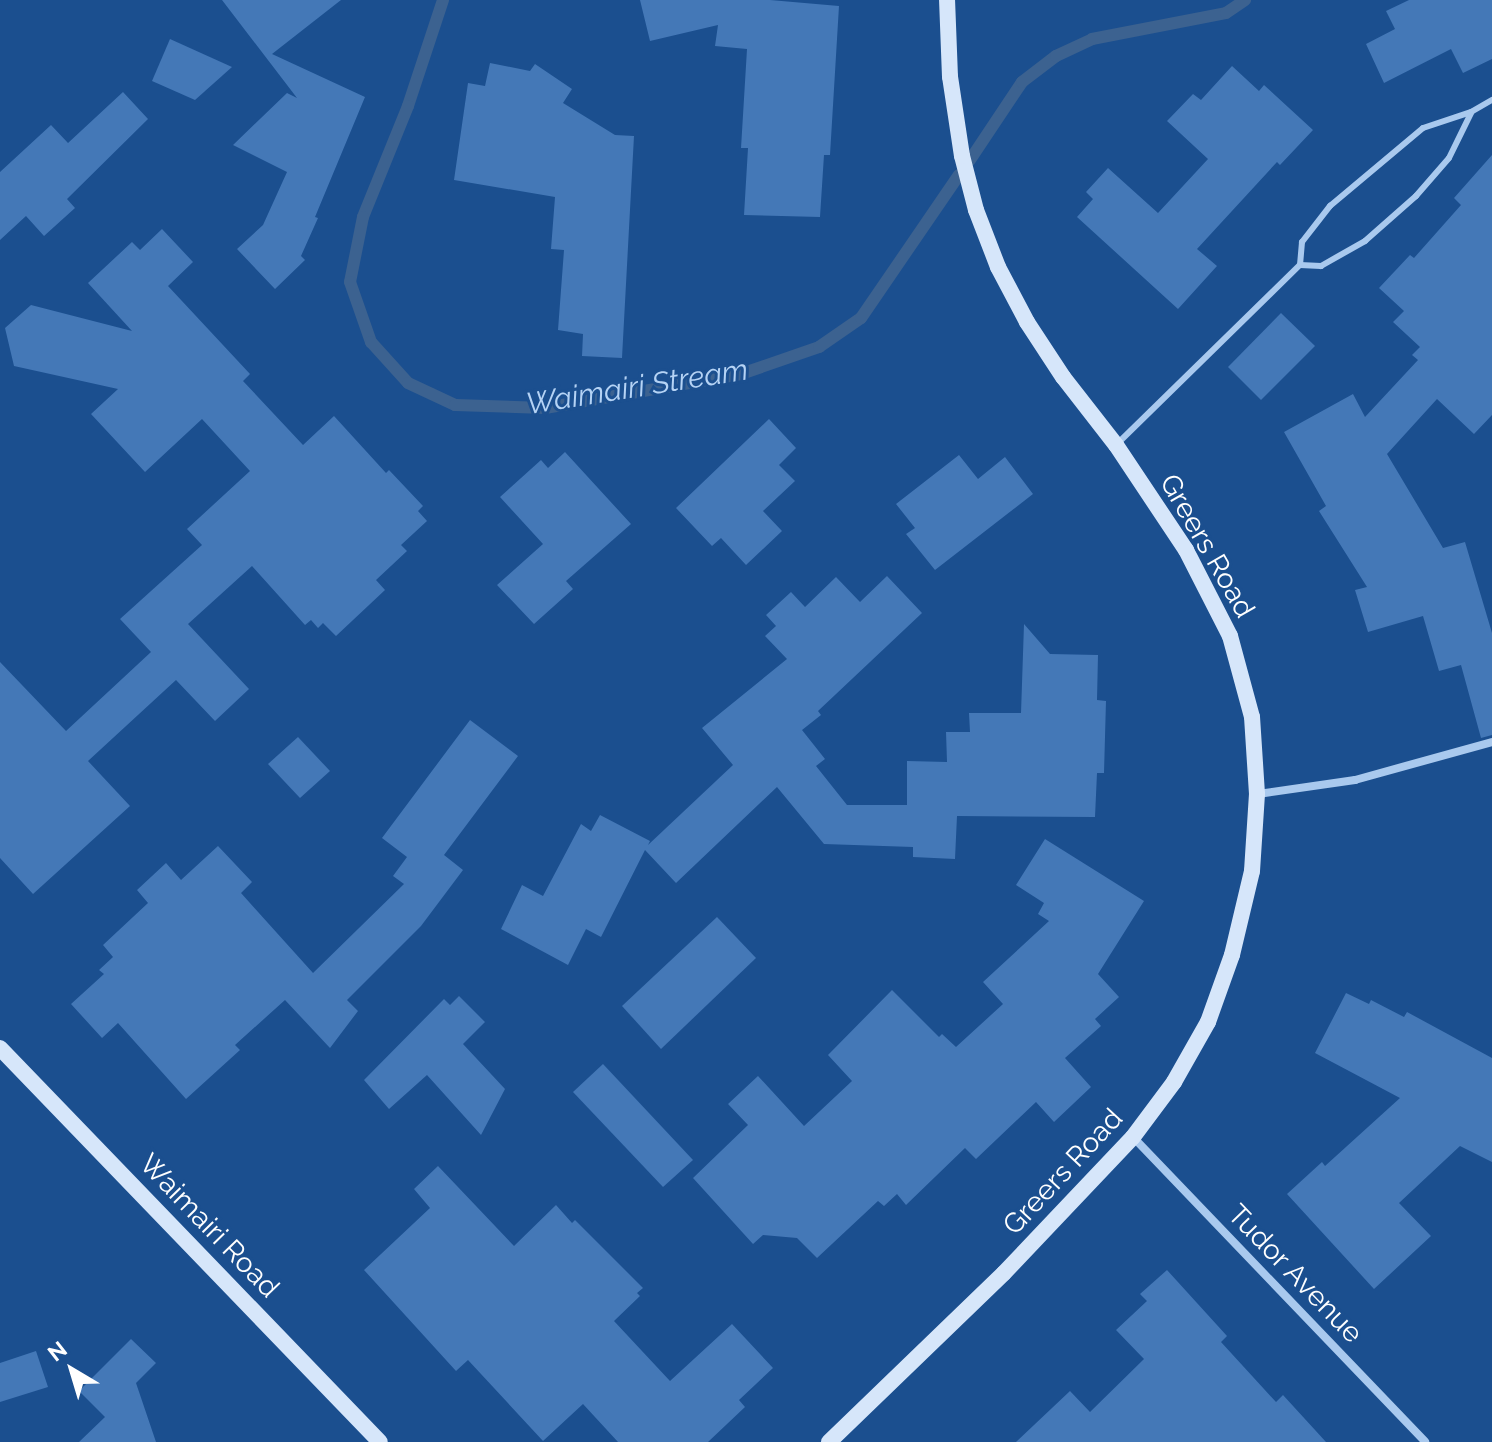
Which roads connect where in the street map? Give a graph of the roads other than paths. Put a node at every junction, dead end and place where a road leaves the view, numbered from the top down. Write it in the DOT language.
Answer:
graph roads {
  1 [pos="947,0"];
  2 [pos="1492,100"];
  3 [pos="1471,112"];
  4 [pos="1300,265"];
  5 [pos="1116,445"];
  6 [pos="1492,742"];
  7 [pos="1257,794"];
  8 [pos="0,1048"];
  9 [pos="1133,1137"];
  10 [pos="380,1442"];
  11 [pos="829,1442"];
  12 [pos="1425,1442"];
  1 -- 5 [label="street, Greers Road"];
  2 -- 3 [label="lane"];
  3 -- 4 [label="lane"];
  3 -- 4 [label="lane"];
  4 -- 5 [label="lane"];
  5 -- 7 [label="street, Greers Road"];
  6 -- 7 [label="street"];
  7 -- 9 [label="street, Greers Road"];
  8 -- 10 [label="street, Waimairi Road"];
  9 -- 11 [label="street, Greers Road"];
  9 -- 12 [label="street, Tudor Avenue"];
}
